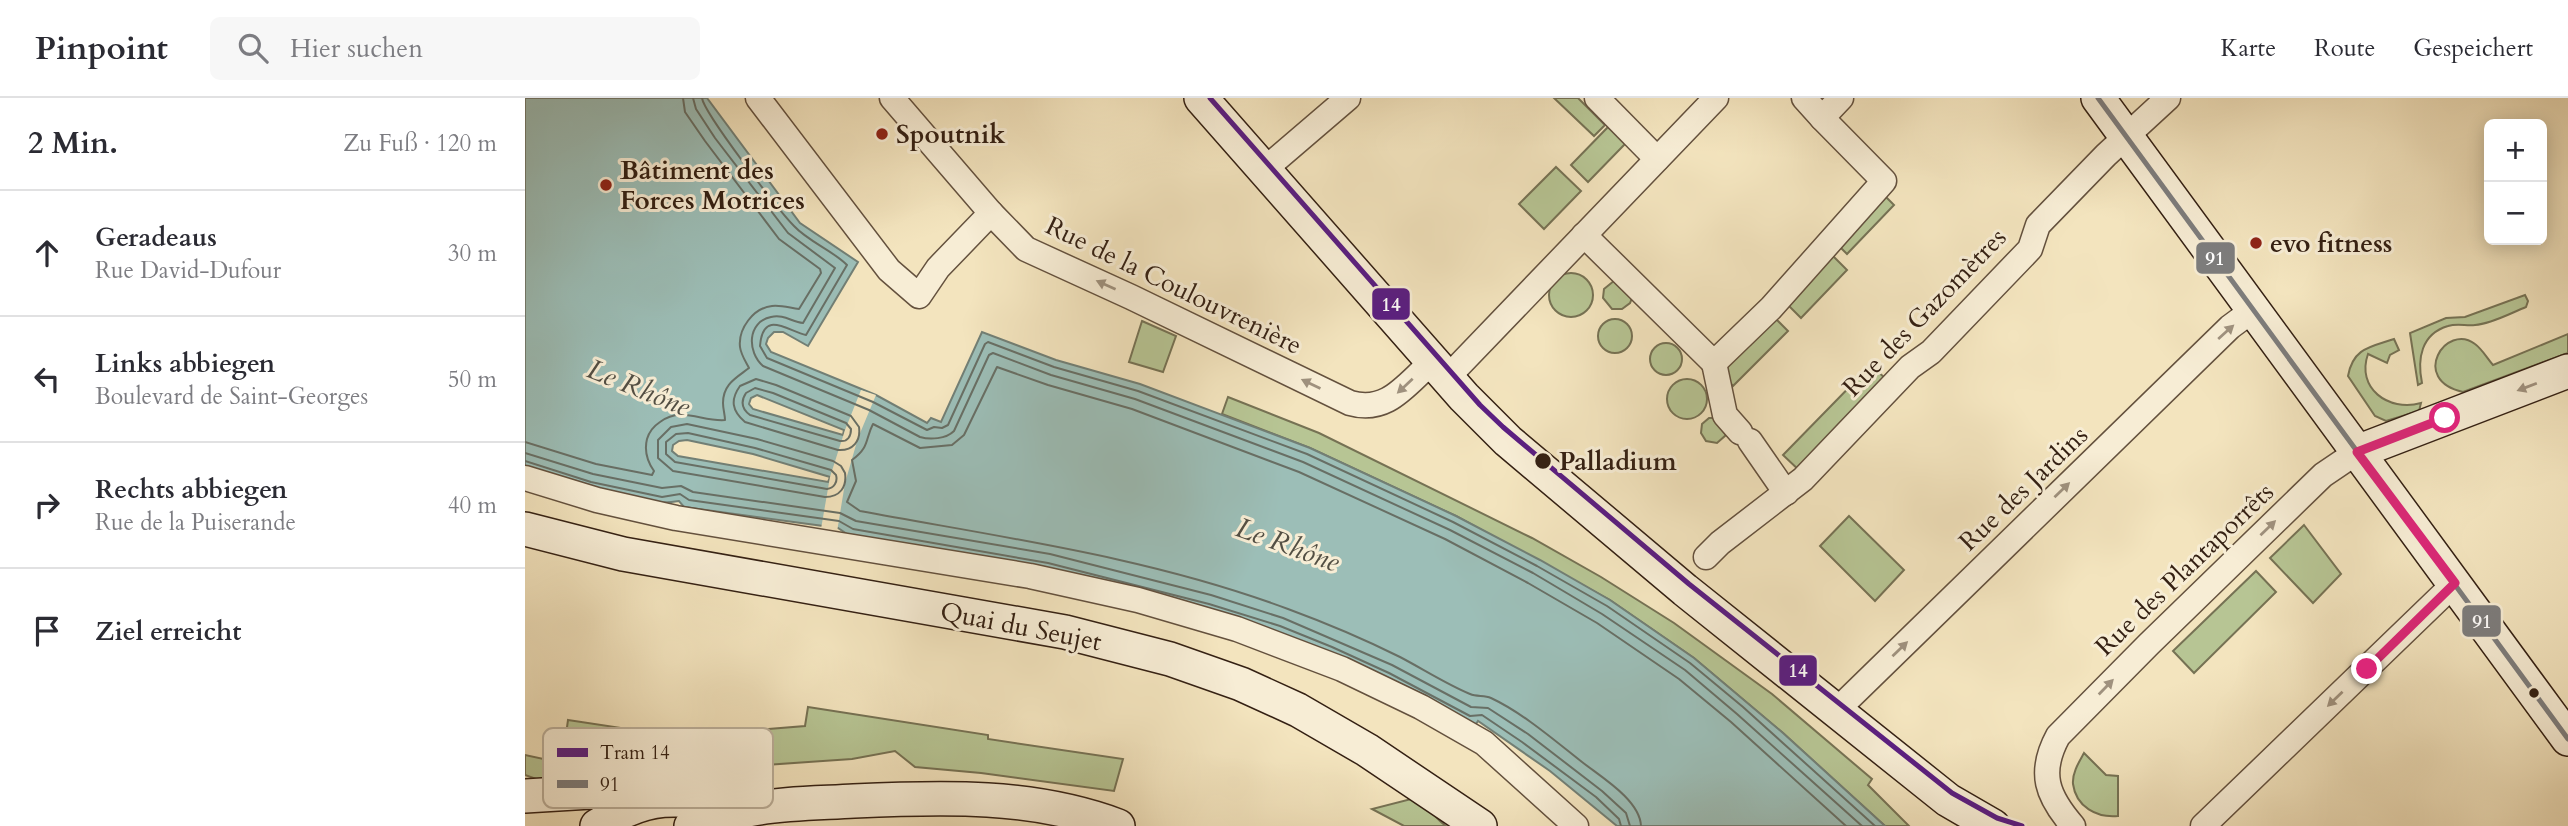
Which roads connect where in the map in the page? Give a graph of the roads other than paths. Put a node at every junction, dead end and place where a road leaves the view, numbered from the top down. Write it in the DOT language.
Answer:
graph roads {
  1 [pos="892,98"];
  2 [pos="1201,98"];
  3 [pos="1348,98"];
  4 [pos="1597,98"];
  5 [pos="1716,98"];
  6 [pos="1804,98"];
  7 [pos="1841,98"];
  8 [pos="2098,98"];
  9 [pos="2168,98"];
  10 [pos="765,101"];
  11 [pos="1822,118"];
  12 [pos="2126,136"];
  13 [pos="1657,159"];
  14 [pos="1273,162"];
  15 [pos="991,214"];
  16 [pos="1584,235"];
  17 [pos="2253,310"];
  18 [pos="1714,363"];
  19 [pos="1448,366"];
  20 [pos="2568,371"];
  21 [pos="2357,452"];
  22 [pos="525,478"];
  23 [pos="1786,493"];
  24 [pos="525,528"];
  25 [pos="1706,557"];
  26 [pos="2455,583"];
  27 [pos="1836,711"];
  28 [pos="2568,739"];
  29 [pos="543,795"];
  30 [pos="525,796"];
  31 [pos="773,807"];
  32 [pos="629,808"];
  33 [pos="653,808"];
  34 [pos="671,808"];
  35 [pos="762,808"];
  36 [pos="690,819"];
  37 [pos="597,826"];
  38 [pos="1118,826"];
  39 [pos="1480,826"];
  40 [pos="1576,826"];
  41 [pos="1993,826"];
  42 [pos="2073,826"];
  43 [pos="2203,826"];
  1 -- 15 [label="street, Rue de la Coulouvrenière"];
  2 -- 14 [label="street"];
  3 -- 14 [label="street"];
  4 -- 13 [label="street"];
  5 -- 13 [label="street, Rue de la Coulouvrenière"];
  6 -- 11 [label="street"];
  7 -- 11 [label="street"];
  8 -- 12 [label="street"];
  9 -- 12 [label="street, Rue des Gazomètres"];
  10 -- 15 [label="street"];
  11 -- 18 [label="street"];
  12 -- 17 [label="street"];
  12 -- 23 [label="street, Rue des Gazomètres"];
  13 -- 16 [label="street, Rue de la Coulouvrenière"];
  14 -- 19 [label="street"];
  19 -- 15 [label="street, Rue de la Coulouvrenière, one-way"];
  16 -- 18 [label="street"];
  16 -- 19 [label="street, Rue de la Coulouvrenière"];
  17 -- 21 [label="street"];
  27 -- 17 [label="street, Rue des Jardins, one-way"];
  18 -- 23 [label="street"];
  19 -- 27 [label="street"];
  20 -- 21 [label="street, one-way"];
  21 -- 26 [label="street"];
  42 -- 21 [label="street, Rue des Plantaporrêts, one-way"];
  22 -- 40 [label="street, Quai du Seujet"];
  23 -- 25 [label="street, Rue des Gazomètres"];
  24 -- 39 [label="street, Quai du Seujet"];
  26 -- 28 [label="street"];
  26 -- 43 [label="street, one-way"];
  27 -- 41 [label="street"];
  29 -- 30 [label="street"];
  31 -- 38 [label="street"];
  32 -- 37 [label="street"];
  33 -- 36 [label="street"];
  34 -- 36 [label="street"];
  35 -- 36 [label="street"];
}
